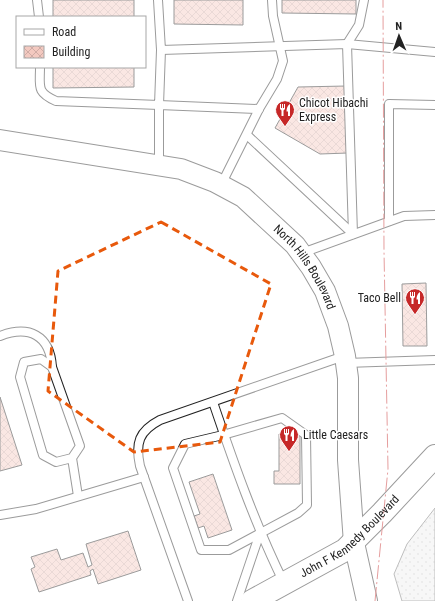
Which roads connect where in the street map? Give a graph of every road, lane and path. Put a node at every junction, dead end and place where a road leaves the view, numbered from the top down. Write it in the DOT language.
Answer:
graph roads {
  1 [pos="37,0"];
  2 [pos="158,0"];
  3 [pos="272,0"];
  4 [pos="364,0"];
  5 [pos="39,16"];
  6 [pos="347,44"];
  7 [pos="281,46"];
  8 [pos="161,50"];
  9 [pos="435,52"];
  10 [pos="40,68"];
  11 [pos="159,105"];
  12 [pos="435,105"];
  13 [pos="259,109"];
  14 [pos="247,135"];
  15 [pos="0,140"];
  16 [pos="159,164"];
  17 [pos="221,185"];
  18 [pos="435,215"];
  19 [pos="389,221"];
  20 [pos="353,234"];
  21 [pos="301,254"];
  22 [pos="0,336"];
  23 [pos="346,360"];
  24 [pos="435,360"];
  25 [pos="52,367"];
  26 [pos="213,402"];
  27 [pos="223,435"];
  28 [pos="435,456"];
  29 [pos="72,458"];
  30 [pos="144,476"];
  31 [pos="78,496"];
  32 [pos="0,515"];
  33 [pos="260,533"];
  34 [pos="354,543"];
  35 [pos="285,584"];
  36 [pos="188,601"];
  37 [pos="237,601"];
  38 [pos="252,601"];
  39 [pos="367,601"];
  1 -- 5 [label="lane"];
  2 -- 8 [label="lane"];
  3 -- 7 [label="lane"];
  4 -- 6 [label="lane"];
  6 -- 7 [label="lane"];
  6 -- 9 [label="lane"];
  6 -- 20 [label="lane"];
  7 -- 8 [label="lane"];
  7 -- 13 [label="lane"];
  8 -- 11 [label="lane"];
  10 -- 11 [label="lane"];
  11 -- 13 [label="lane"];
  11 -- 16 [label="lane"];
  12 -- 19 [label="lane"];
  13 -- 14 [label="lane"];
  14 -- 17 [label="lane"];
  14 -- 20 [label="lane"];
  15 -- 16 [label="street, North Hills Boulevard"];
  16 -- 17 [label="street, North Hills Boulevard"];
  17 -- 21 [label="street, North Hills Boulevard"];
  18 -- 19 [label="lane"];
  19 -- 20 [label="lane"];
  20 -- 21 [label="lane"];
  21 -- 23 [label="street, North Hills Boulevard"];
  22 -- 25 [label="lane"];
  23 -- 24 [label="lane"];
  23 -- 26 [label="lane"];
  23 -- 34 [label="street, North Hills Boulevard"];
  25 -- 29 [label="lane"];
  25 -- 29 [label="lane"];
  26 -- 27 [label="lane"];
  26 -- 30 [label="lane"];
  27 -- 33 [label="lane"];
  27 -- 33 [label="lane"];
  27 -- 33 [label="lane"];
  28 -- 34 [label="main road, John F Kennedy Boulevard"];
  29 -- 31 [label="lane"];
  30 -- 31 [label="lane"];
  30 -- 36 [label="lane"];
  31 -- 32 [label="lane"];
  33 -- 35 [label="lane"];
  33 -- 37 [label="lane"];
  34 -- 35 [label="main road, John F Kennedy Boulevard"];
  34 -- 39 [label="street, North Hills Boulevard"];
  35 -- 38 [label="main road, John F Kennedy Boulevard"];
}
